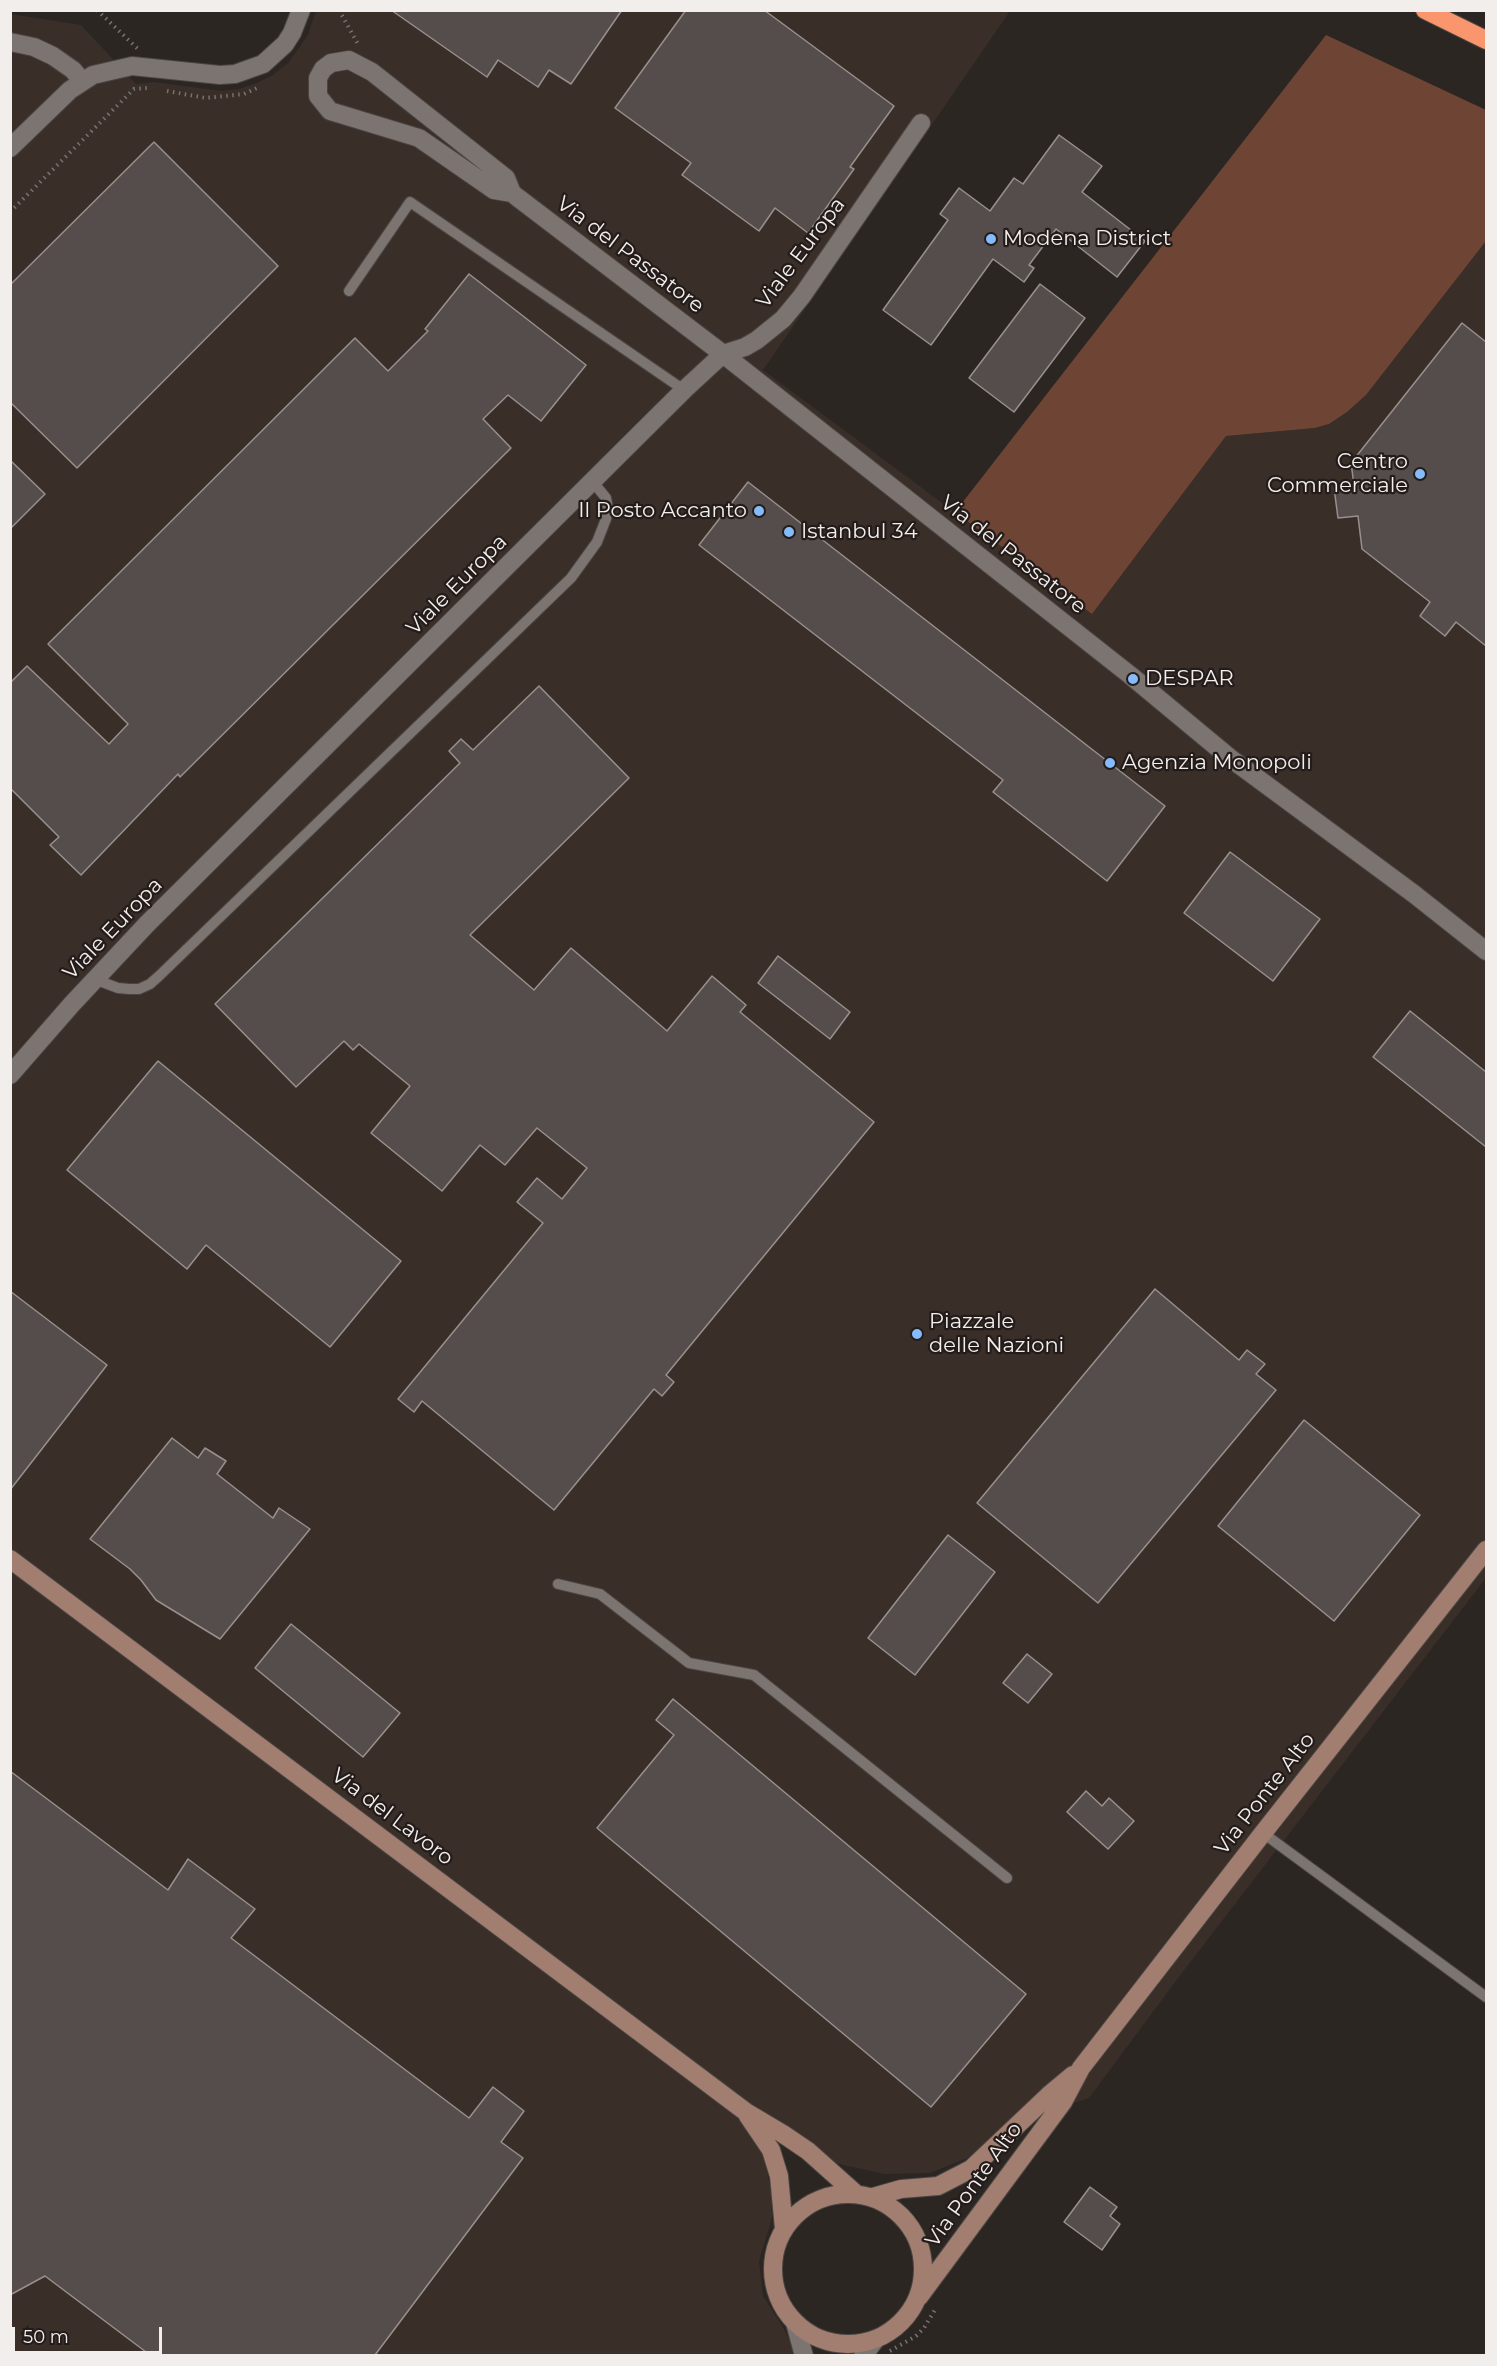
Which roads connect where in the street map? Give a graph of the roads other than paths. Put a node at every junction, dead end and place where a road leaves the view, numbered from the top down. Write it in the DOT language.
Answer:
graph roads {
  1 [pos="301,10"];
  2 [pos="1425,10"];
  3 [pos="1486,40"];
  4 [pos="10,42"];
  5 [pos="82,81"];
  6 [pos="921,123"];
  7 [pos="10,148"];
  8 [pos="512,193"];
  9 [pos="349,291"];
  10 [pos="723,354"];
  11 [pos="684,390"];
  12 [pos="593,482"];
  13 [pos="1486,951"];
  14 [pos="94,980"];
  15 [pos="10,1075"];
  16 [pos="1486,1550"];
  17 [pos="10,1559"];
  18 [pos="558,1584"];
  19 [pos="1263,1833"];
  20 [pos="1007,1878"];
  21 [pos="1486,1997"];
  22 [pos="1081,2068"];
  23 [pos="746,2112"];
  24 [pos="855,2193"];
  25 [pos="873,2197"];
  26 [pos="784,2229"];
  27 [pos="919,2297"];
  28 [pos="795,2323"];
  29 [pos="875,2340"];
  30 [pos="804,2355"];
  31 [pos="863,2355"];
  1 -- 5 [label="street"];
  2 -- 3 [label="highway"];
  4 -- 5 [label="street"];
  5 -- 7 [label="street"];
  6 -- 10 [label="street, Viale Europa"];
  8 -- 8 [label="street, Via del Passatore"];
  8 -- 10 [label="street, Via del Passatore"];
  9 -- 11 [label="lane"];
  10 -- 11 [label="street, Viale Europa"];
  10 -- 13 [label="street, Via del Passatore"];
  11 -- 12 [label="street, Viale Europa"];
  12 -- 14 [label="street, Viale Europa"];
  12 -- 14 [label="lane"];
  14 -- 15 [label="street, Viale Europa"];
  16 -- 19 [label="main road, Via Ponte Alto"];
  17 -- 23 [label="main road, Via del Lavoro"];
  18 -- 20 [label="lane"];
  19 -- 21 [label="lane"];
  19 -- 22 [label="main road, Via Ponte Alto"];
  22 -- 25 [label="main road, Via Ponte Alto"];
  22 -- 27 [label="main road, Via Ponte Alto"];
  23 -- 24 [label="main road, Via del Lavoro"];
  23 -- 26 [label="main road, Via del Lavoro"];
  24 -- 25 [label="main road, Via del Lavoro"];
  24 -- 26 [label="main road, Via del Lavoro"];
  25 -- 27 [label="main road, Via del Lavoro"];
  26 -- 28 [label="main road, Via del Lavoro"];
  27 -- 29 [label="main road, Via del Lavoro"];
  28 -- 29 [label="main road, Via del Lavoro"];
  28 -- 30 [label="street"];
  29 -- 31 [label="street"];
}
